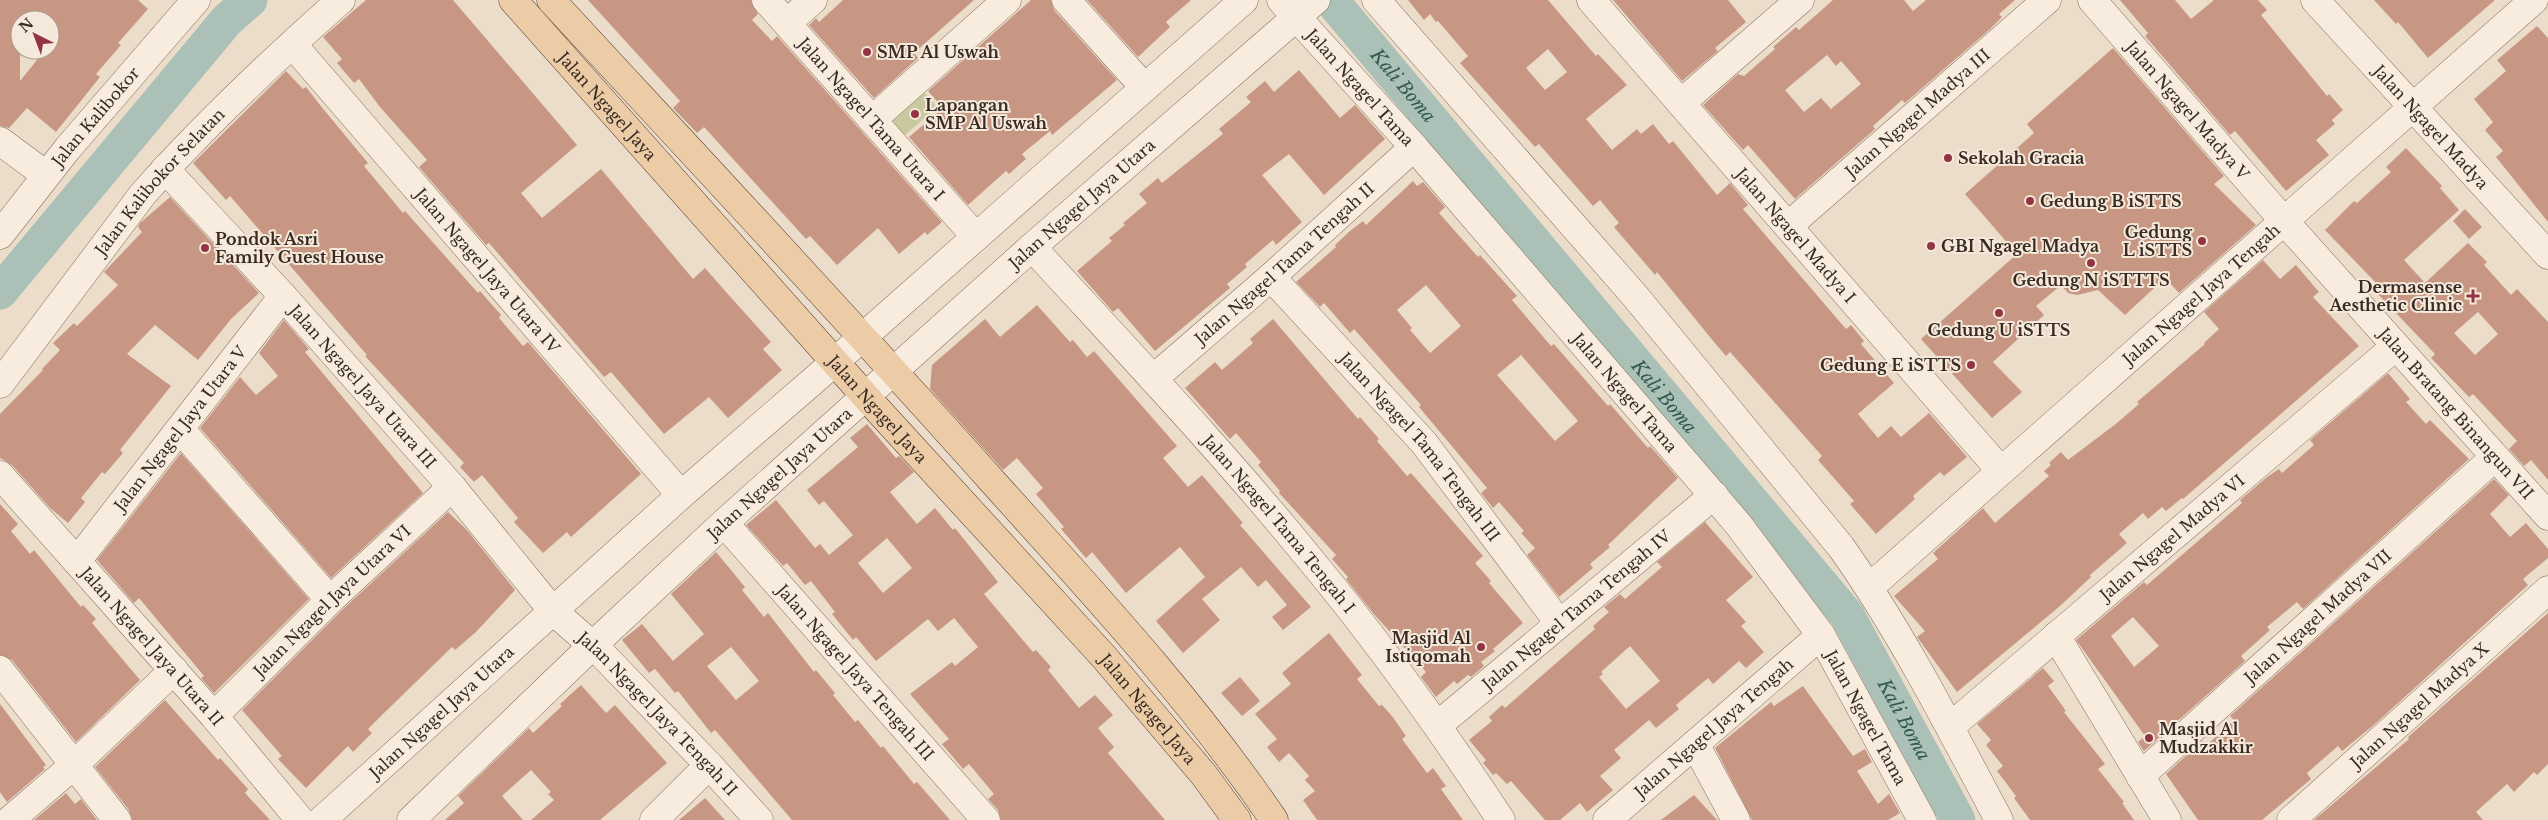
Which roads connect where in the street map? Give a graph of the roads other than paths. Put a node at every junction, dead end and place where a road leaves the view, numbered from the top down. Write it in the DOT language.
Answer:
graph roads {
  1 [pos="196,0"];
  2 [pos="341,0"];
  3 [pos="513,0"];
  4 [pos="551,0"];
  5 [pos="766,0"];
  6 [pos="813,0"];
  7 [pos="1007,0"];
  8 [pos="1066,0"];
  9 [pos="1244,0"];
  10 [pos="1376,0"];
  11 [pos="1592,0"];
  12 [pos="1800,0"];
  13 [pos="2048,0"];
  14 [pos="2092,0"];
  15 [pos="2315,0"];
  16 [pos="2534,0"];
  17 [pos="1300,6"];
  18 [pos="787,23"];
  19 [pos="293,44"];
  20 [pos="1144,87"];
  21 [pos="1681,103"];
  22 [pos="2412,107"];
  23 [pos="872,120"];
  24 [pos="0,141"];
  25 [pos="1414,147"];
  26 [pos="165,169"];
  27 [pos="46,175"];
  28 [pos="2284,221"];
  29 [pos="1788,226"];
  30 [pos="0,235"];
  31 [pos="976,237"];
  32 [pos="1032,247"];
  33 [pos="2548,255"];
  34 [pos="1271,277"];
  35 [pos="283,296"];
  36 [pos="862,336"];
  37 [pos="2396,346"];
  38 [pos="835,362"];
  39 [pos="894,371"];
  40 [pos="1153,379"];
  41 [pos="0,384"];
  42 [pos="866,397"];
  43 [pos="180,429"];
  44 [pos="2496,457"];
  45 [pos="2001,471"];
  46 [pos="0,475"];
  47 [pos="452,487"];
  48 [pos="682,495"];
  49 [pos="1714,495"];
  50 [pos="2548,516"];
  51 [pos="724,523"];
  52 [pos="77,561"];
  53 [pos="1870,587"];
  54 [pos="2548,590"];
  55 [pos="330,600"];
  56 [pos="552,610"];
  57 [pos="1559,623"];
  58 [pos="1821,635"];
  59 [pos="2056,636"];
  60 [pos="593,645"];
  61 [pos="0,670"];
  62 [pos="174,670"];
  63 [pos="1188,704"];
  64 [pos="214,716"];
  65 [pos="1161,722"];
  66 [pos="1438,725"];
  67 [pos="1950,727"];
  68 [pos="1695,744"];
  69 [pos="709,765"];
  70 [pos="74,766"];
  71 [pos="2140,776"];
  72 [pos="0,811"];
  73 [pos="8,820"];
  74 [pos="117,820"];
  75 [pos="300,820"];
  76 [pos="322,820"];
  77 [pos="411,820"];
  78 [pos="654,820"];
  79 [pos="759,820"];
  80 [pos="986,820"];
  81 [pos="1237,820"];
  82 [pos="1274,820"];
  83 [pos="1502,820"];
  84 [pos="1607,820"];
  85 [pos="1736,820"];
  86 [pos="1922,820"];
  87 [pos="1999,820"];
  88 [pos="2167,820"];
  89 [pos="2291,820"];
  1 -- 27 [label="street, Jalan Kalibokor"];
  2 -- 19 [label="street, Jalan Kalibokor Selatan"];
  3 -- 38 [label="main road, Jalan Ngagel Jaya"];
  4 -- 36 [label="main road, Jalan Ngagel Jaya"];
  5 -- 18 [label="street, Jalan Ngagel Tama Utara I"];
  6 -- 18 [label="street"];
  7 -- 23 [label="street"];
  8 -- 20 [label="street"];
  9 -- 20 [label="street, Jalan Ngagel Jaya Utara"];
  10 -- 53 [label="street"];
  11 -- 21 [label="street, Jalan Ngagel Madya I"];
  12 -- 21 [label="street"];
  13 -- 29 [label="street, Jalan Ngagel Madya III"];
  14 -- 28 [label="street, Jalan Ngagel Madya V"];
  15 -- 22 [label="street, Jalan Ngagel Madya"];
  16 -- 22 [label="street, Jalan Ngagel Jaya Tengah"];
  17 -- 25 [label="street, Jalan Ngagel Tama"];
  17 -- 32 [label="street, Jalan Ngagel Jaya Utara"];
  18 -- 23 [label="street, Jalan Ngagel Tama Utara I"];
  19 -- 26 [label="street, Jalan Kalibokor Selatan"];
  19 -- 48 [label="street, Jalan Ngagel Jaya Utara IV"];
  20 -- 31 [label="street, Jalan Ngagel Jaya Utara"];
  21 -- 29 [label="street, Jalan Ngagel Madya I"];
  22 -- 28 [label="street, Jalan Ngagel Jaya Tengah"];
  22 -- 33 [label="street, Jalan Ngagel Madya"];
  23 -- 31 [label="street, Jalan Ngagel Tama Utara I"];
  24 -- 27 [label="street"];
  25 -- 34 [label="street, Jalan Ngagel Tama Tengah II"];
  25 -- 49 [label="street, Jalan Ngagel Tama"];
  26 -- 35 [label="street, Jalan Ngagel Jaya Utara III"];
  26 -- 41 [label="street, Jalan Kalibokor Selatan"];
  27 -- 30 [label="street, Jalan Kalibokor"];
  28 -- 37 [label="street, Jalan Bratang Binangun VII"];
  28 -- 45 [label="street, Jalan Ngagel Jaya Tengah"];
  29 -- 45 [label="street, Jalan Ngagel Madya I"];
  31 -- 36 [label="street, Jalan Ngagel Jaya Utara"];
  32 -- 39 [label="street, Jalan Ngagel Jaya Utara"];
  32 -- 40 [label="street, Jalan Ngagel Tama Tengah I"];
  34 -- 40 [label="street, Jalan Ngagel Tama Tengah II"];
  34 -- 57 [label="street, Jalan Ngagel Tama Tengah III"];
  35 -- 43 [label="street, Jalan Ngagel Jaya Utara V"];
  35 -- 47 [label="street, Jalan Ngagel Jaya Utara III"];
  36 -- 38 [label="street, Jalan Ngagel Jaya Utara"];
  36 -- 39 [label="main road, Jalan Ngagel Jaya"];
  37 -- 44 [label="street, Jalan Bratang Binangun VII"];
  37 -- 59 [label="street, Jalan Ngagel Madya VI"];
  38 -- 42 [label="main road, Jalan Ngagel Jaya"];
  38 -- 48 [label="street, Jalan Ngagel Jaya Utara"];
  39 -- 42 [label="street, Jalan Ngagel Jaya Utara"];
  39 -- 63 [label="main road, Jalan Ngagel Jaya"];
  40 -- 66 [label="street, Jalan Ngagel Tama Tengah I"];
  42 -- 51 [label="street, Jalan Ngagel Jaya Utara"];
  42 -- 65 [label="main road, Jalan Ngagel Jaya"];
  43 -- 52 [label="street, Jalan Ngagel Jaya Utara V"];
  43 -- 55 [label="street"];
  44 -- 50 [label="street, Jalan Bratang Binangun VII"];
  44 -- 71 [label="street, Jalan Ngagel Madya VII"];
  45 -- 53 [label="street, Jalan Ngagel Jaya Tengah"];
  46 -- 52 [label="street, Jalan Ngagel Jaya Utara II"];
  47 -- 55 [label="street, Jalan Ngagel Jaya Utara VI"];
  47 -- 56 [label="street, Jalan Ngagel Jaya Utara III"];
  48 -- 56 [label="street, Jalan Ngagel Jaya Utara"];
  49 -- 57 [label="street, Jalan Ngagel Tama Tengah IV"];
  49 -- 58 [label="street, Jalan Ngagel Tama"];
  51 -- 60 [label="street, Jalan Ngagel Jaya Utara"];
  51 -- 80 [label="street, Jalan Ngagel Jaya Tengah III"];
  52 -- 62 [label="street, Jalan Ngagel Jaya Utara II"];
  53 -- 67 [label="street"];
  54 -- 89 [label="street, Jalan Ngagel Madya X"];
  55 -- 64 [label="street, Jalan Ngagel Jaya Utara VI"];
  56 -- 60 [label="street, Jalan Ngagel Jaya Tengah II"];
  56 -- 76 [label="street, Jalan Ngagel Jaya Utara"];
  57 -- 66 [label="street, Jalan Ngagel Tama Tengah IV"];
  58 -- 68 [label="street, Jalan Ngagel Jaya Tengah"];
  58 -- 86 [label="street, Jalan Ngagel Tama"];
  59 -- 67 [label="street, Jalan Ngagel Madya VI"];
  59 -- 71 [label="street"];
  60 -- 69 [label="street, Jalan Ngagel Jaya Tengah II"];
  60 -- 77 [label="street, Jalan Ngagel Jaya Utara"];
  61 -- 70 [label="street"];
  62 -- 64 [label="street, Jalan Ngagel Jaya Utara II"];
  62 -- 70 [label="street"];
  63 -- 65 [label="main road"];
  63 -- 82 [label="main road, Jalan Ngagel Jaya"];
  64 -- 75 [label="street, Jalan Ngagel Jaya Utara II"];
  65 -- 81 [label="main road, Jalan Ngagel Jaya"];
  66 -- 83 [label="street, Jalan Ngagel Tama Tengah I"];
  67 -- 87 [label="street"];
  68 -- 84 [label="street, Jalan Ngagel Jaya Tengah"];
  68 -- 85 [label="street"];
  69 -- 78 [label="street"];
  69 -- 79 [label="street, Jalan Ngagel Jaya Tengah II"];
  70 -- 73 [label="street"];
  70 -- 74 [label="street"];
  71 -- 88 [label="street"];
  72 -- 73 [label="street"];
}
